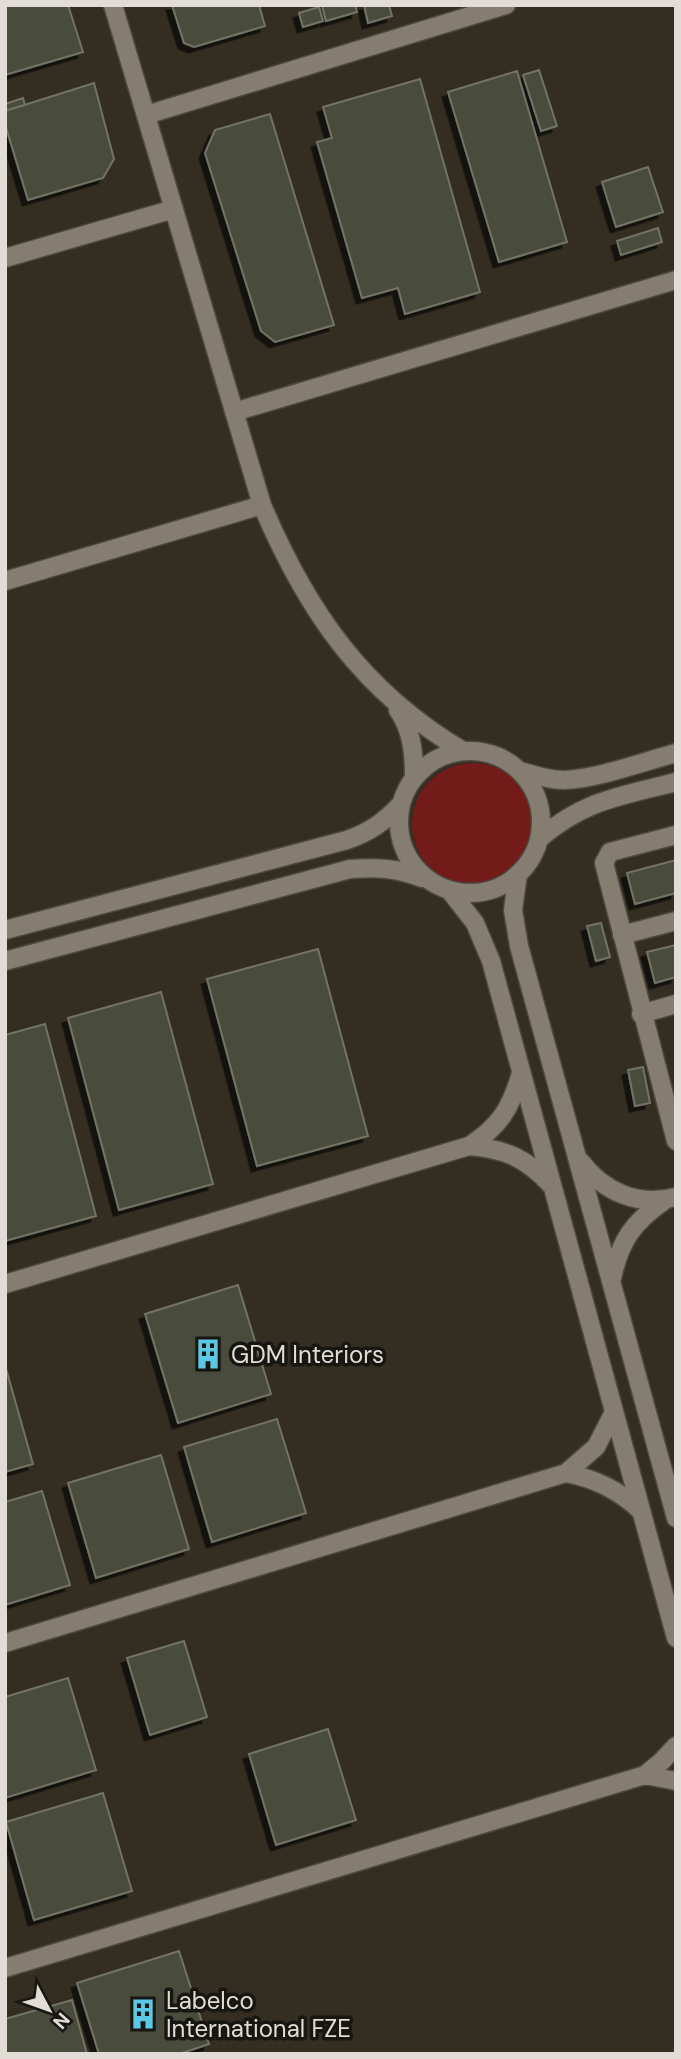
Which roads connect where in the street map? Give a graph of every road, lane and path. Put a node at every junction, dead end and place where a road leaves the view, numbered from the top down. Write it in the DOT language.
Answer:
graph roads {
  1 [pos="113,5"];
  2 [pos="506,5"];
  3 [pos="146,116"];
  4 [pos="174,209"];
  5 [pos="5,258"];
  6 [pos="676,280"];
  7 [pos="234,412"];
  8 [pos="262,505"];
  9 [pos="5,581"];
  10 [pos="390,699"];
  11 [pos="463,751"];
  12 [pos="676,753"];
  13 [pos="520,771"];
  14 [pos="414,777"];
  15 [pos="676,782"];
  16 [pos="401,804"];
  17 [pos="676,835"];
  18 [pos="539,839"];
  19 [pos="518,874"];
  20 [pos="429,881"];
  21 [pos="450,891"];
  22 [pos="676,920"];
  23 [pos="5,930"];
  24 [pos="622,935"];
  25 [pos="5,961"];
  26 [pos="676,1004"];
  27 [pos="641,1014"];
  28 [pos="521,1073"];
  29 [pos="669,1090"];
  30 [pos="676,1141"];
  31 [pos="469,1146"];
  32 [pos="577,1156"];
  33 [pos="552,1187"];
  34 [pos="671,1198"];
  35 [pos="611,1282"];
  36 [pos="5,1284"];
  37 [pos="614,1412"];
  38 [pos="661,1463"];
  39 [pos="566,1473"];
  40 [pos="676,1485"];
  41 [pos="641,1511"];
  42 [pos="676,1518"];
  43 [pos="676,1638"];
  44 [pos="5,1643"];
  45 [pos="676,1746"];
  46 [pos="645,1775"];
  47 [pos="676,1781"];
  48 [pos="5,1968"];
  1 -- 3 [label="street"];
  2 -- 3 [label="street"];
  3 -- 4 [label="street"];
  4 -- 5 [label="street"];
  4 -- 7 [label="street"];
  6 -- 7 [label="street"];
  7 -- 8 [label="street"];
  8 -- 9 [label="street"];
  8 -- 10 [label="street"];
  10 -- 11 [label="street"];
  10 -- 14 [label="street"];
  11 -- 13 [label="street"];
  11 -- 14 [label="street"];
  12 -- 13 [label="street"];
  13 -- 18 [label="street"];
  14 -- 16 [label="street"];
  15 -- 18 [label="street"];
  16 -- 20 [label="street"];
  16 -- 23 [label="street"];
  17 -- 24 [label="street"];
  18 -- 19 [label="street"];
  19 -- 21 [label="street"];
  19 -- 32 [label="street"];
  20 -- 21 [label="street"];
  20 -- 25 [label="street"];
  21 -- 28 [label="street"];
  22 -- 24 [label="street"];
  24 -- 27 [label="street"];
  26 -- 27 [label="street"];
  27 -- 29 [label="street"];
  28 -- 31 [label="street"];
  28 -- 33 [label="street"];
  29 -- 30 [label="street"];
  31 -- 33 [label="street"];
  31 -- 36 [label="street"];
  32 -- 34 [label="street"];
  32 -- 35 [label="street"];
  33 -- 37 [label="street"];
  34 -- 35 [label="street"];
  35 -- 38 [label="street"];
  37 -- 39 [label="street"];
  37 -- 41 [label="street"];
  38 -- 40 [label="street"];
  38 -- 42 [label="street"];
  39 -- 41 [label="street"];
  39 -- 44 [label="street"];
  41 -- 43 [label="street"];
  45 -- 46 [label="street"];
  46 -- 47 [label="street"];
  46 -- 48 [label="street"];
}
